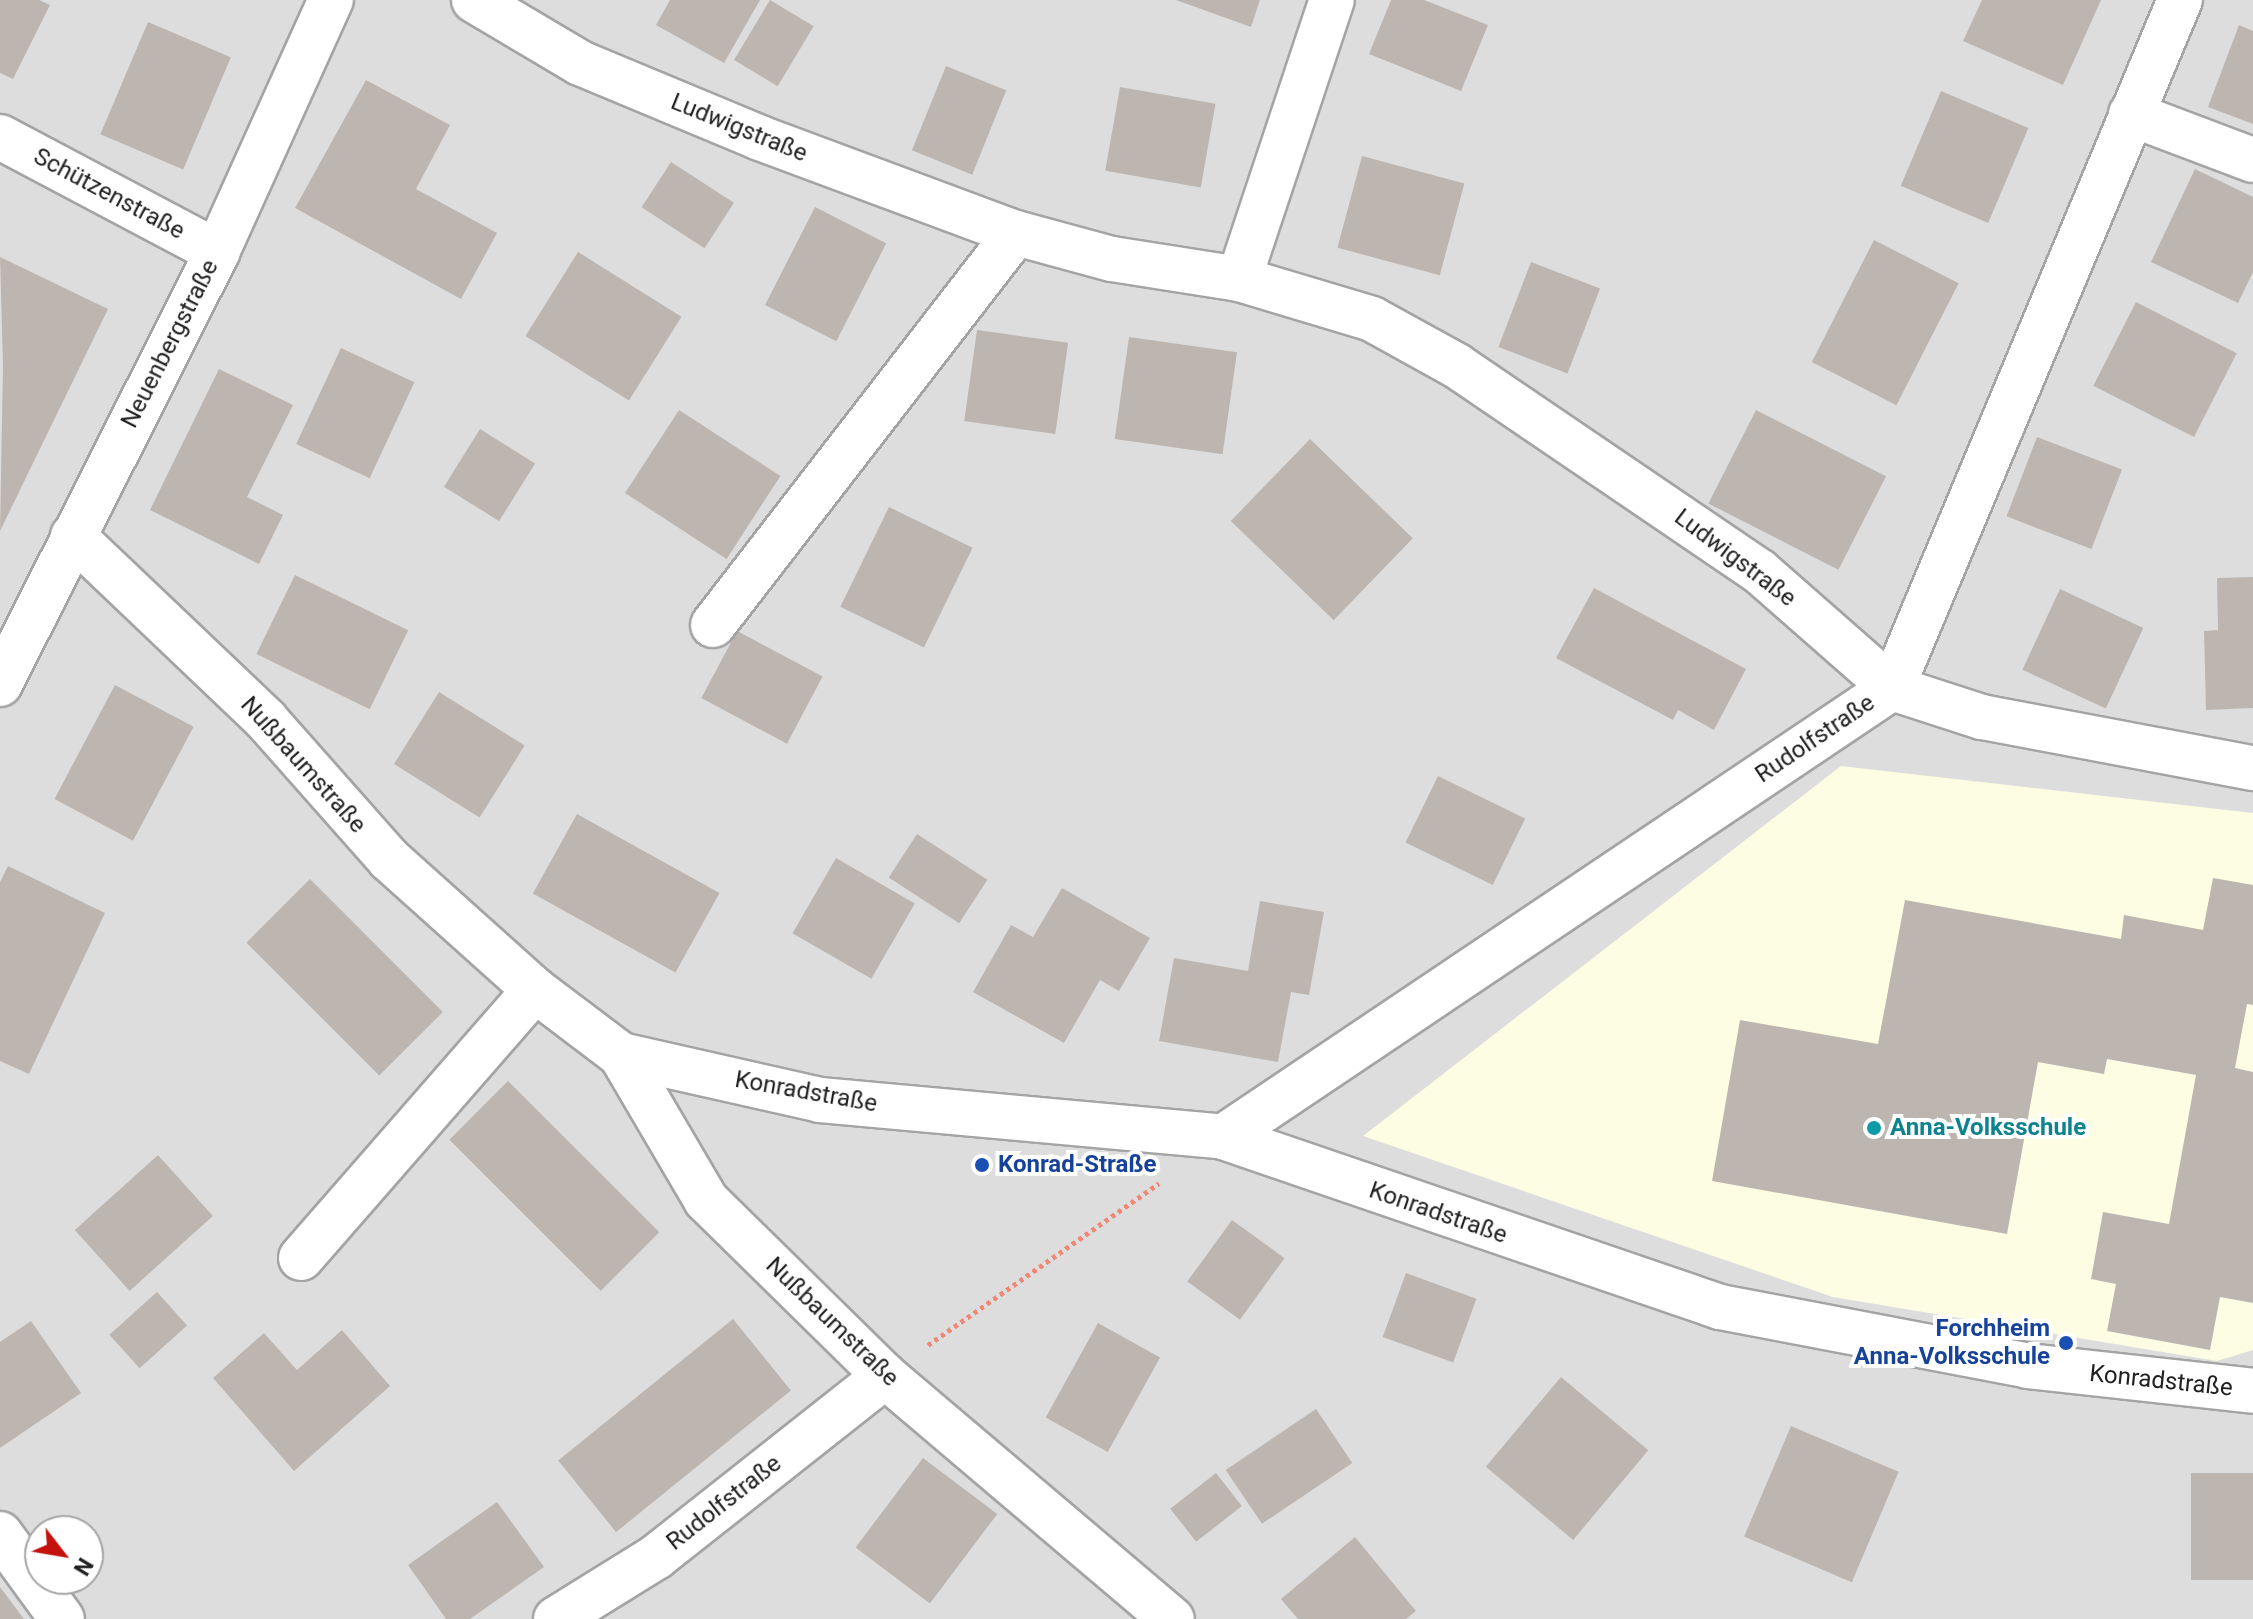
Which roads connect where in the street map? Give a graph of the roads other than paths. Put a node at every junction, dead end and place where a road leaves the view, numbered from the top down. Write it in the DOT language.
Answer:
graph roads {
  1 [pos="331,0"];
  2 [pos="474,0"];
  3 [pos="1332,0"];
  4 [pos="2180,0"];
  5 [pos="2131,114"];
  6 [pos="0,137"];
  7 [pos="2253,160"];
  8 [pos="1016,233"];
  9 [pos="217,252"];
  10 [pos="1239,279"];
  11 [pos="73,536"];
  12 [pos="713,625"];
  13 [pos="0,684"];
  14 [pos="1892,688"];
  15 [pos="2253,768"];
  16 [pos="535,990"];
  17 [pos="621,1055"];
  18 [pos="1223,1137"];
  19 [pos="301,1258"];
  20 [pos="885,1376"];
  21 [pos="2253,1391"];
  22 [pos="0,1534"];
  23 [pos="62,1619"];
  24 [pos="556,1619"];
  25 [pos="1172,1619"];
  1 -- 9 [label="street, Neuenbergstraße"];
  2 -- 8 [label="street, Ludwigstraße"];
  3 -- 10 [label="street"];
  4 -- 5 [label="street, Rudolfstraße"];
  5 -- 7 [label="street"];
  5 -- 14 [label="street, Rudolfstraße"];
  6 -- 9 [label="street, Schützenstraße"];
  8 -- 10 [label="street, Ludwigstraße"];
  8 -- 12 [label="street"];
  9 -- 11 [label="street, Neuenbergstraße"];
  10 -- 14 [label="street, Ludwigstraße"];
  11 -- 13 [label="street, Neuenbergstraße"];
  11 -- 16 [label="street, Nußbaumstraße"];
  14 -- 15 [label="street, Ludwigstraße"];
  14 -- 18 [label="street, Rudolfstraße"];
  16 -- 17 [label="street, Nußbaumstraße"];
  16 -- 19 [label="street"];
  17 -- 18 [label="street, Konradstraße"];
  17 -- 20 [label="street, Nußbaumstraße"];
  18 -- 21 [label="street, Konradstraße"];
  20 -- 24 [label="street, Rudolfstraße"];
  20 -- 25 [label="street, Nußbaumstraße"];
  22 -- 23 [label="street"];
}
